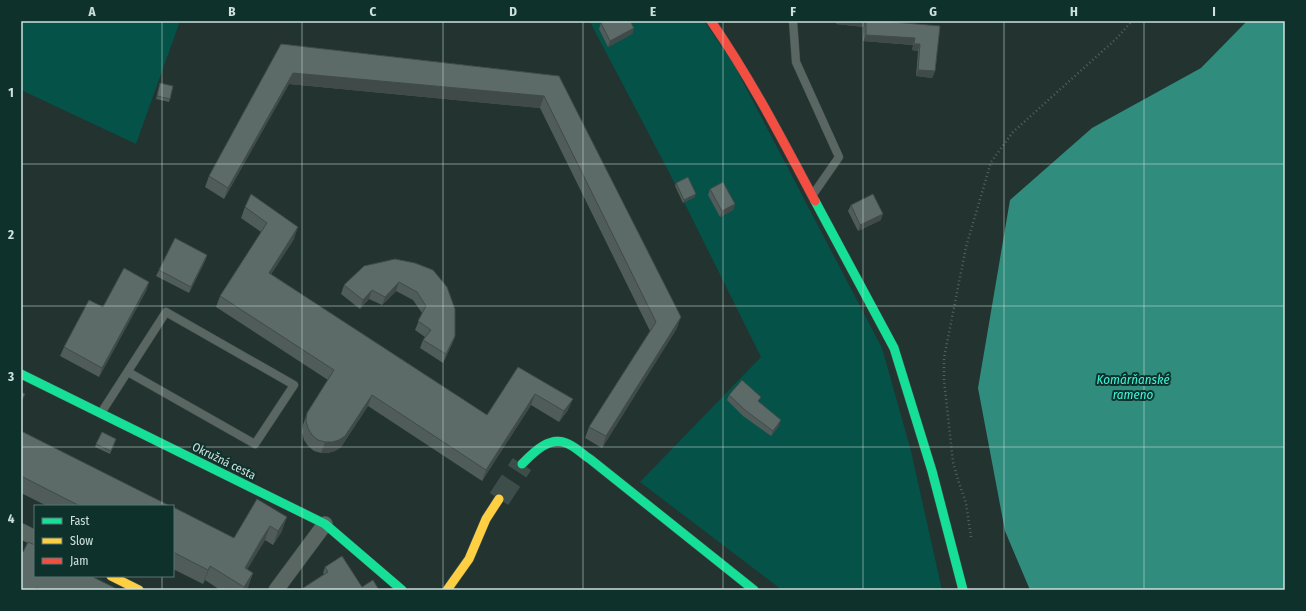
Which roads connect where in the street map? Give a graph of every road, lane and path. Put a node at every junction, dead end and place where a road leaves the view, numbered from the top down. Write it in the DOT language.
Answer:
graph roads {
  1 [pos="711,21"];
  2 [pos="793,21"];
  3 [pos="1132,21"];
  4 [pos="812,195"];
  5 [pos="128,372"];
  6 [pos="21,374"];
  7 [pos="101,414"];
  8 [pos="522,464"];
  9 [pos="499,499"];
  10 [pos="325,524"];
  11 [pos="21,531"];
  12 [pos="34,538"];
  13 [pos="971,543"];
  14 [pos="113,577"];
  15 [pos="139,590"];
  16 [pos="276,590"];
  17 [pos="402,590"];
  18 [pos="447,590"];
  19 [pos="754,590"];
  20 [pos="963,590"];
  1 -- 4 [label="street"];
  2 -- 4 [label="lane"];
  3 -- 13 [label="path"];
  4 -- 20 [label="street"];
  5 -- 5 [label="lane"];
  5 -- 7 [label="lane"];
  6 -- 7 [label="street, Okružná cesta"];
  7 -- 10 [label="street, Okružná cesta"];
  8 -- 19 [label="street"];
  9 -- 18 [label="street"];
  10 -- 16 [label="street"];
  10 -- 17 [label="street, Okružná cesta"];
  11 -- 12 [label="street"];
  14 -- 15 [label="street"];
}
